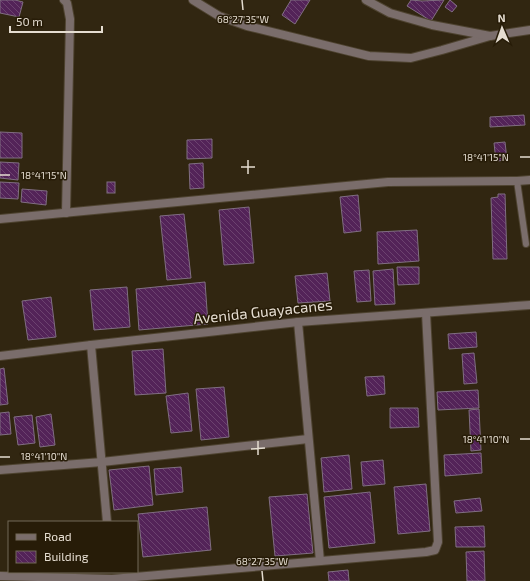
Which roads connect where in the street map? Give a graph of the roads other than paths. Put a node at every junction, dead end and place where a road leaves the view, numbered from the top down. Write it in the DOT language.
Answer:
graph roads {
  1 [pos="64,0"];
  2 [pos="193,0"];
  3 [pos="366,0"];
  4 [pos="530,30"];
  5 [pos="490,36"];
  6 [pos="518,180"];
  7 [pos="530,180"];
  8 [pos="66,213"];
  9 [pos="0,219"];
  10 [pos="526,244"];
  11 [pos="530,305"];
  12 [pos="426,313"];
  13 [pos="298,322"];
  14 [pos="91,345"];
  15 [pos="0,356"];
  16 [pos="308,439"];
  17 [pos="102,462"];
  18 [pos="0,470"];
  19 [pos="107,521"];
  20 [pos="320,561"];
  21 [pos="112,575"];
  22 [pos="0,576"];
  1 -- 8 [label="street"];
  2 -- 5 [label="street"];
  3 -- 5 [label="street"];
  4 -- 5 [label="street"];
  6 -- 7 [label="street"];
  6 -- 8 [label="street"];
  6 -- 10 [label="lane"];
  8 -- 9 [label="street"];
  11 -- 12 [label="street, Avenida Guayacanes"];
  12 -- 13 [label="street, Avenida Guayacanes"];
  12 -- 20 [label="street"];
  13 -- 14 [label="street, Avenida Guayacanes"];
  13 -- 16 [label="street"];
  14 -- 15 [label="street, Avenida Guayacanes"];
  14 -- 17 [label="street"];
  16 -- 17 [label="street"];
  16 -- 20 [label="street"];
  17 -- 18 [label="street"];
  17 -- 19 [label="street"];
  20 -- 21 [label="street"];
  21 -- 22 [label="street"];
}
